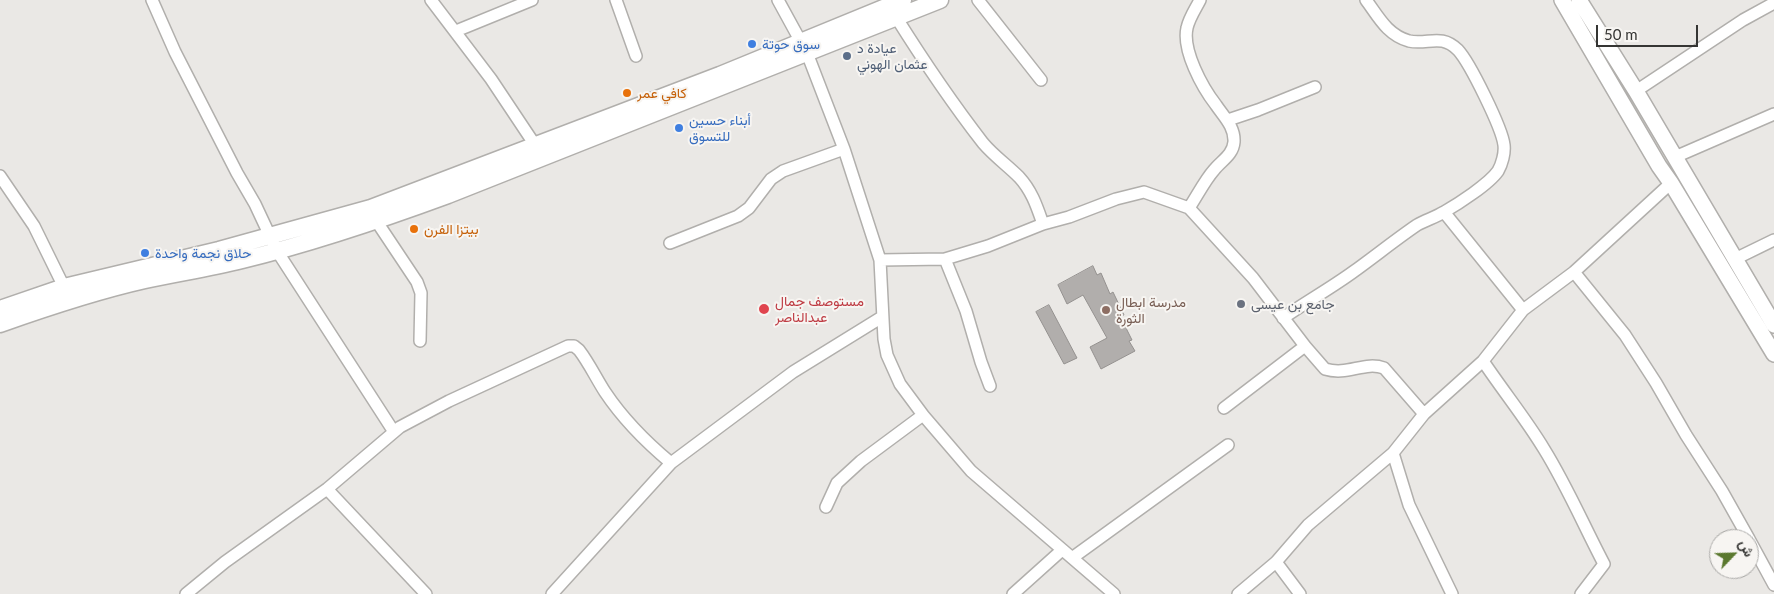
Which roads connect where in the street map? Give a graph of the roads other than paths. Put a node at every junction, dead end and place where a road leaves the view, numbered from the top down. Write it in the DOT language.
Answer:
graph roads {
  1 [pos="152,0"];
  2 [pos="431,0"];
  3 [pos="532,0"];
  4 [pos="616,0"];
  5 [pos="778,0"];
  6 [pos="904,0"];
  7 [pos="940,0"];
  8 [pos="978,0"];
  9 [pos="1200,0"];
  10 [pos="1366,0"];
  11 [pos="1562,0"];
  12 [pos="1579,0"];
  13 [pos="1772,7"];
  14 [pos="896,17"];
  15 [pos="456,31"];
  16 [pos="804,47"];
  17 [pos="636,56"];
  18 [pos="1041,80"];
  19 [pos="1315,87"];
  20 [pos="1636,91"];
  21 [pos="1774,114"];
  22 [pos="1228,120"];
  23 [pos="535,145"];
  24 [pos="844,149"];
  25 [pos="1675,157"];
  26 [pos="0,176"];
  27 [pos="1671,183"];
  28 [pos="1189,208"];
  29 [pos="1444,212"];
  30 [pos="377,222"];
  31 [pos="1043,224"];
  32 [pos="1774,240"];
  33 [pos="670,243"];
  34 [pos="274,244"];
  35 [pos="945,259"];
  36 [pos="880,260"];
  37 [pos="1735,260"];
  38 [pos="1574,272"];
  39 [pos="64,287"];
  40 [pos="0,309"];
  41 [pos="1523,310"];
  42 [pos="882,317"];
  43 [pos="1283,318"];
  44 [pos="0,324"];
  45 [pos="1774,325"];
  46 [pos="420,341"];
  47 [pos="1305,346"];
  48 [pos="1774,354"];
  49 [pos="1483,362"];
  50 [pos="990,386"];
  51 [pos="1224,408"];
  52 [pos="1424,414"];
  53 [pos="923,415"];
  54 [pos="394,432"];
  55 [pos="1228,445"];
  56 [pos="1393,453"];
  57 [pos="671,463"];
  58 [pos="326,489"];
  59 [pos="826,507"];
  60 [pos="1743,529"];
  61 [pos="1062,550"];
  62 [pos="1759,557"];
  63 [pos="1072,558"];
  64 [pos="1276,562"];
  65 [pos="1774,585"];
  66 [pos="187,594"];
  67 [pos="426,594"];
  68 [pos="552,594"];
  69 [pos="1013,594"];
  70 [pos="1114,594"];
  71 [pos="1238,594"];
  72 [pos="1300,594"];
  73 [pos="1452,594"];
  74 [pos="1581,594"];
  1 -- 34 [label="street"];
  2 -- 15 [label="street"];
  3 -- 15 [label="street"];
  4 -- 17 [label="street"];
  5 -- 16 [label="street"];
  6 -- 16 [label="main road"];
  7 -- 14 [label="main road"];
  8 -- 18 [label="street"];
  9 -- 22 [label="street"];
  10 -- 29 [label="street"];
  11 -- 27 [label="street"];
  12 -- 20 [label="street"];
  13 -- 20 [label="street"];
  14 -- 16 [label="main road"];
  14 -- 31 [label="street"];
  15 -- 23 [label="street"];
  16 -- 23 [label="main road"];
  16 -- 24 [label="street"];
  16 -- 30 [label="main road"];
  19 -- 22 [label="street"];
  20 -- 25 [label="street"];
  21 -- 25 [label="street"];
  22 -- 28 [label="street"];
  23 -- 34 [label="main road"];
  24 -- 33 [label="street"];
  24 -- 36 [label="street"];
  25 -- 37 [label="street"];
  26 -- 39 [label="street"];
  27 -- 38 [label="street"];
  27 -- 48 [label="street"];
  28 -- 31 [label="street"];
  28 -- 43 [label="street"];
  29 -- 41 [label="street"];
  29 -- 43 [label="street"];
  30 -- 34 [label="main road"];
  30 -- 46 [label="street"];
  31 -- 35 [label="street"];
  32 -- 37 [label="street"];
  34 -- 39 [label="main road"];
  34 -- 44 [label="main road"];
  34 -- 54 [label="street"];
  35 -- 36 [label="street"];
  35 -- 50 [label="street"];
  36 -- 42 [label="street"];
  37 -- 45 [label="street"];
  38 -- 41 [label="street"];
  38 -- 60 [label="street"];
  39 -- 40 [label="main road"];
  41 -- 49 [label="street"];
  42 -- 53 [label="street"];
  42 -- 57 [label="street"];
  43 -- 47 [label="street"];
  47 -- 51 [label="street"];
  47 -- 52 [label="street"];
  49 -- 52 [label="street"];
  49 -- 74 [label="street"];
  52 -- 56 [label="street"];
  53 -- 59 [label="street"];
  53 -- 61 [label="street"];
  54 -- 57 [label="street"];
  54 -- 58 [label="street"];
  55 -- 63 [label="street"];
  56 -- 64 [label="street"];
  56 -- 73 [label="street"];
  57 -- 68 [label="street"];
  58 -- 66 [label="street"];
  58 -- 67 [label="street"];
  61 -- 63 [label="street"];
  61 -- 69 [label="street"];
  62 -- 65 [label="street"];
  63 -- 70 [label="street"];
  64 -- 71 [label="street"];
  64 -- 72 [label="street"];
}
